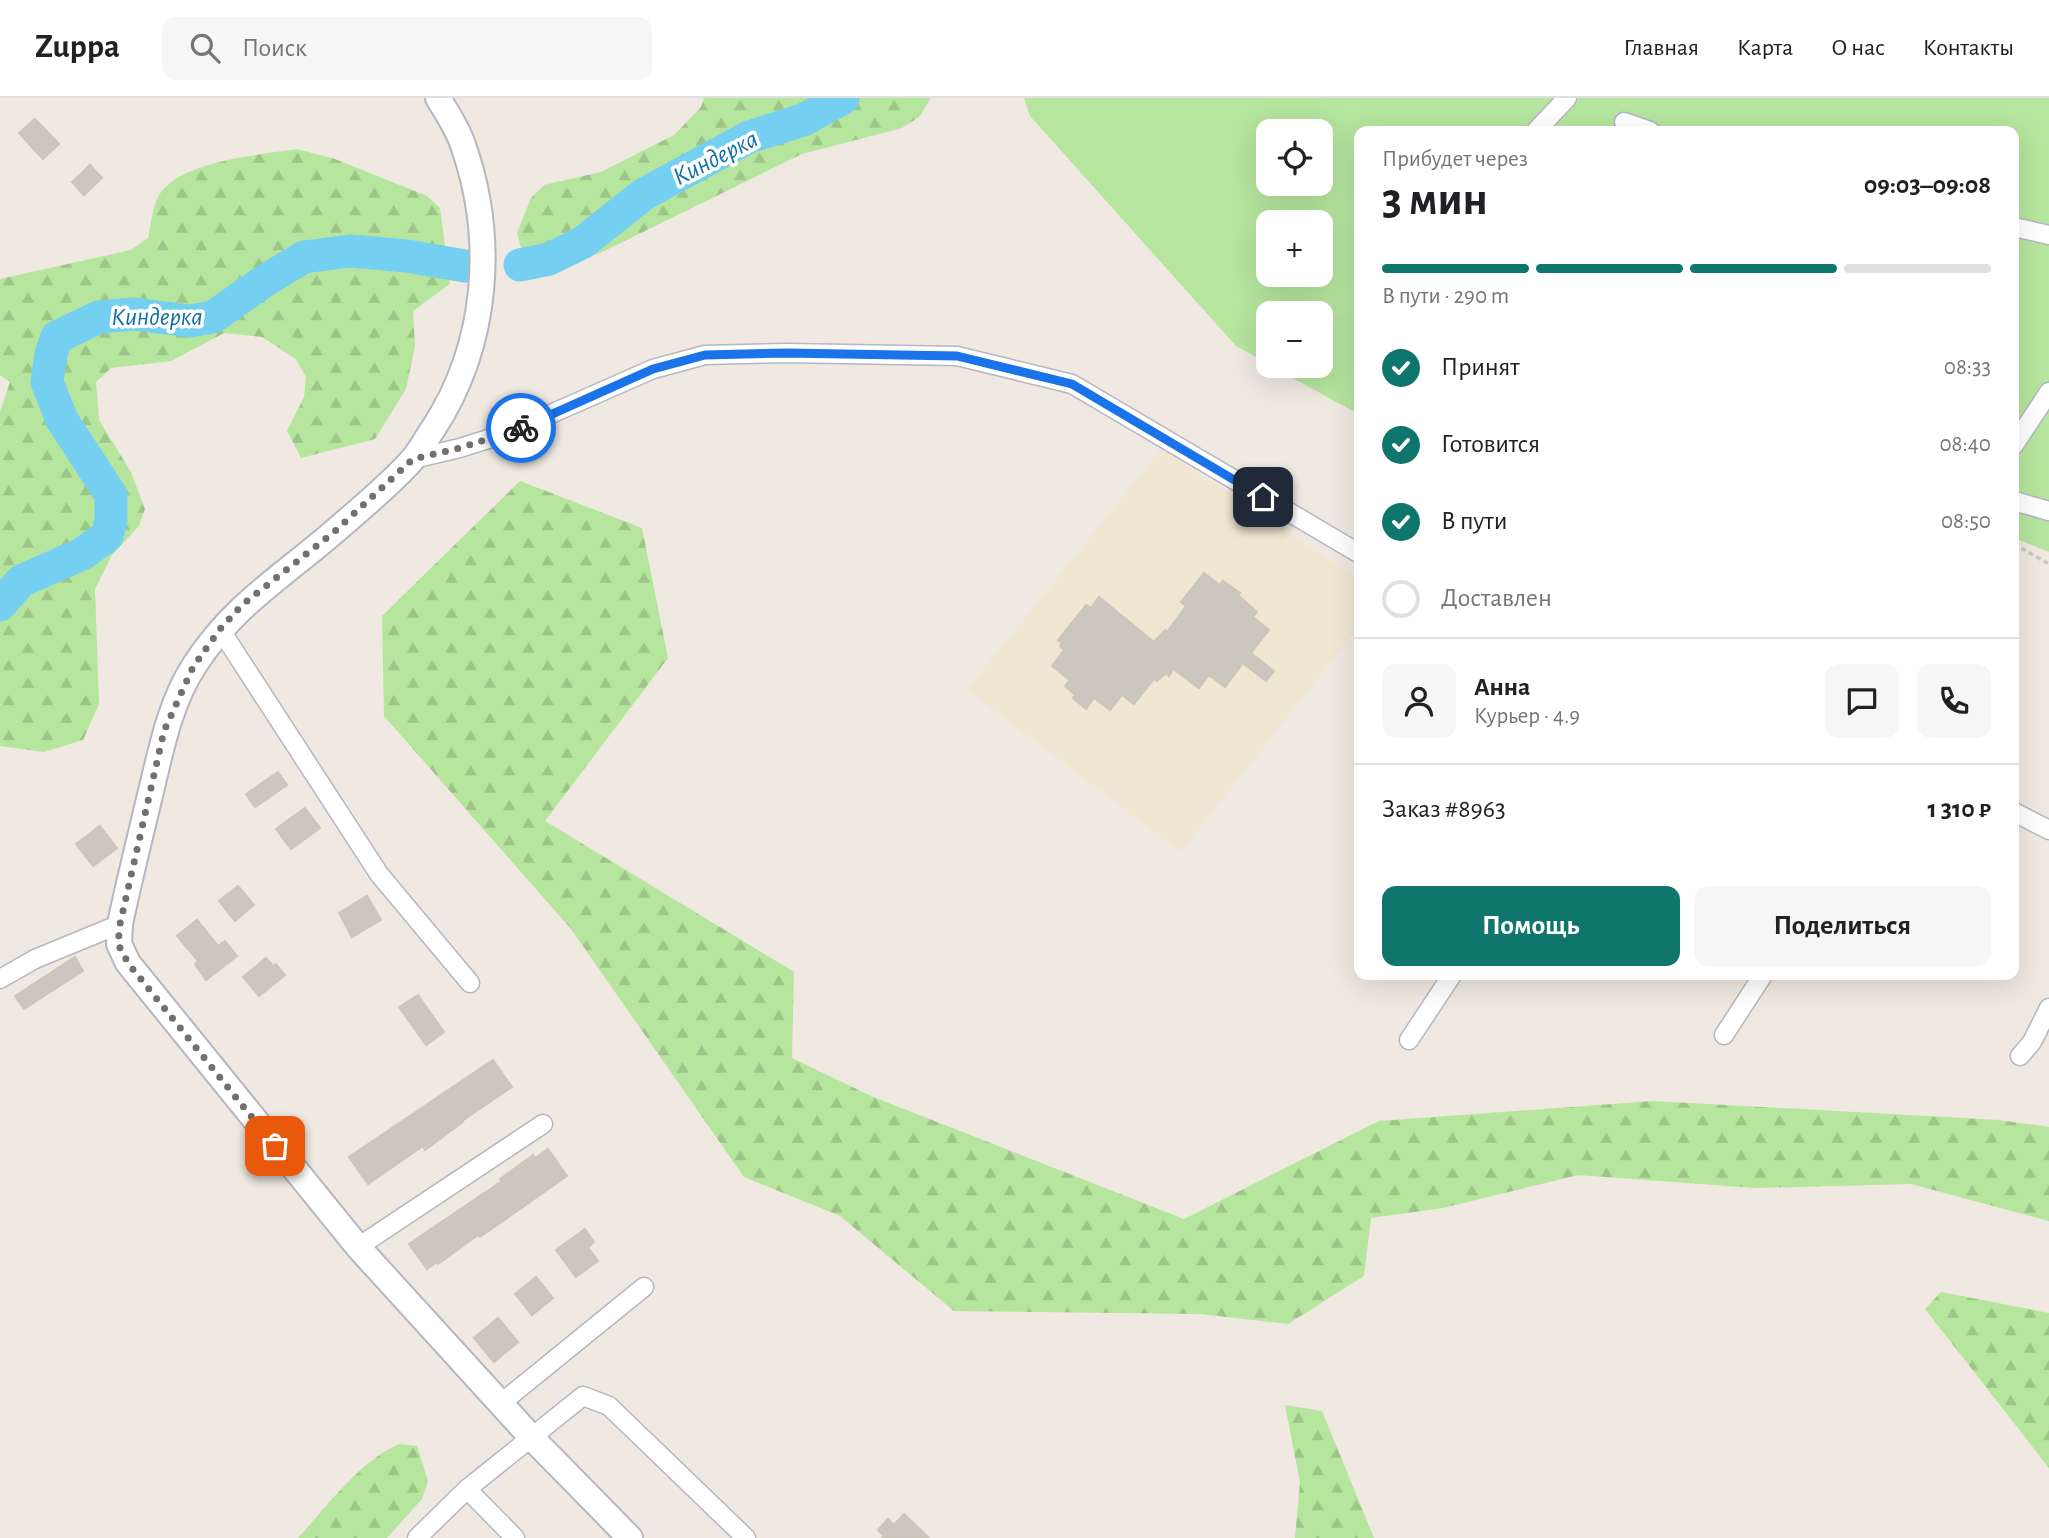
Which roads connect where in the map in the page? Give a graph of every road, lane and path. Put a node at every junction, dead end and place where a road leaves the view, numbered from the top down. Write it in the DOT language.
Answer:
graph roads {
  1 [pos="438,98"];
  2 [pos="1567,98"];
  3 [pos="1624,122"];
  4 [pos="1541,126"];
  5 [pos="1636,126"];
  6 [pos="2019,228"];
  7 [pos="2049,234"];
  8 [pos="2049,393"];
  9 [pos="2019,438"];
  10 [pos="413,459"];
  11 [pos="2019,502"];
  12 [pos="2049,511"];
  13 [pos="2019,547"];
  14 [pos="1354,550"];
  15 [pos="2049,564"];
  16 [pos="220,629"];
  17 [pos="2019,815"];
  18 [pos="2049,830"];
  19 [pos="120,924"];
  20 [pos="0,979"];
  21 [pos="1449,980"];
  22 [pos="1760,980"];
  23 [pos="470,982"];
  24 [pos="2049,1008"];
  25 [pos="1724,1035"];
  26 [pos="1409,1040"];
  27 [pos="2020,1056"];
  28 [pos="543,1124"];
  29 [pos="358,1247"];
  30 [pos="644,1287"];
  31 [pos="500,1404"];
  32 [pos="532,1438"];
  33 [pos="467,1489"];
  34 [pos="416,1538"];
  35 [pos="515,1538"];
  36 [pos="630,1538"];
  37 [pos="746,1538"];
  1 -- 10 [label="street"];
  2 -- 4 [label="street"];
  3 -- 5 [label="street"];
  6 -- 7 [label="street"];
  8 -- 9 [label="street"];
  10 -- 14 [label="street"];
  10 -- 16 [label="street"];
  11 -- 12 [label="street"];
  13 -- 15 [label="path"];
  16 -- 19 [label="street"];
  16 -- 23 [label="street"];
  17 -- 18 [label="street"];
  19 -- 20 [label="street"];
  19 -- 29 [label="street"];
  21 -- 26 [label="street"];
  22 -- 25 [label="street"];
  24 -- 27 [label="street"];
  28 -- 29 [label="street"];
  29 -- 31 [label="street"];
  30 -- 31 [label="street"];
  31 -- 32 [label="street"];
  32 -- 33 [label="street"];
  32 -- 36 [label="street"];
  32 -- 37 [label="street"];
  33 -- 34 [label="street"];
  33 -- 35 [label="street"];
}
